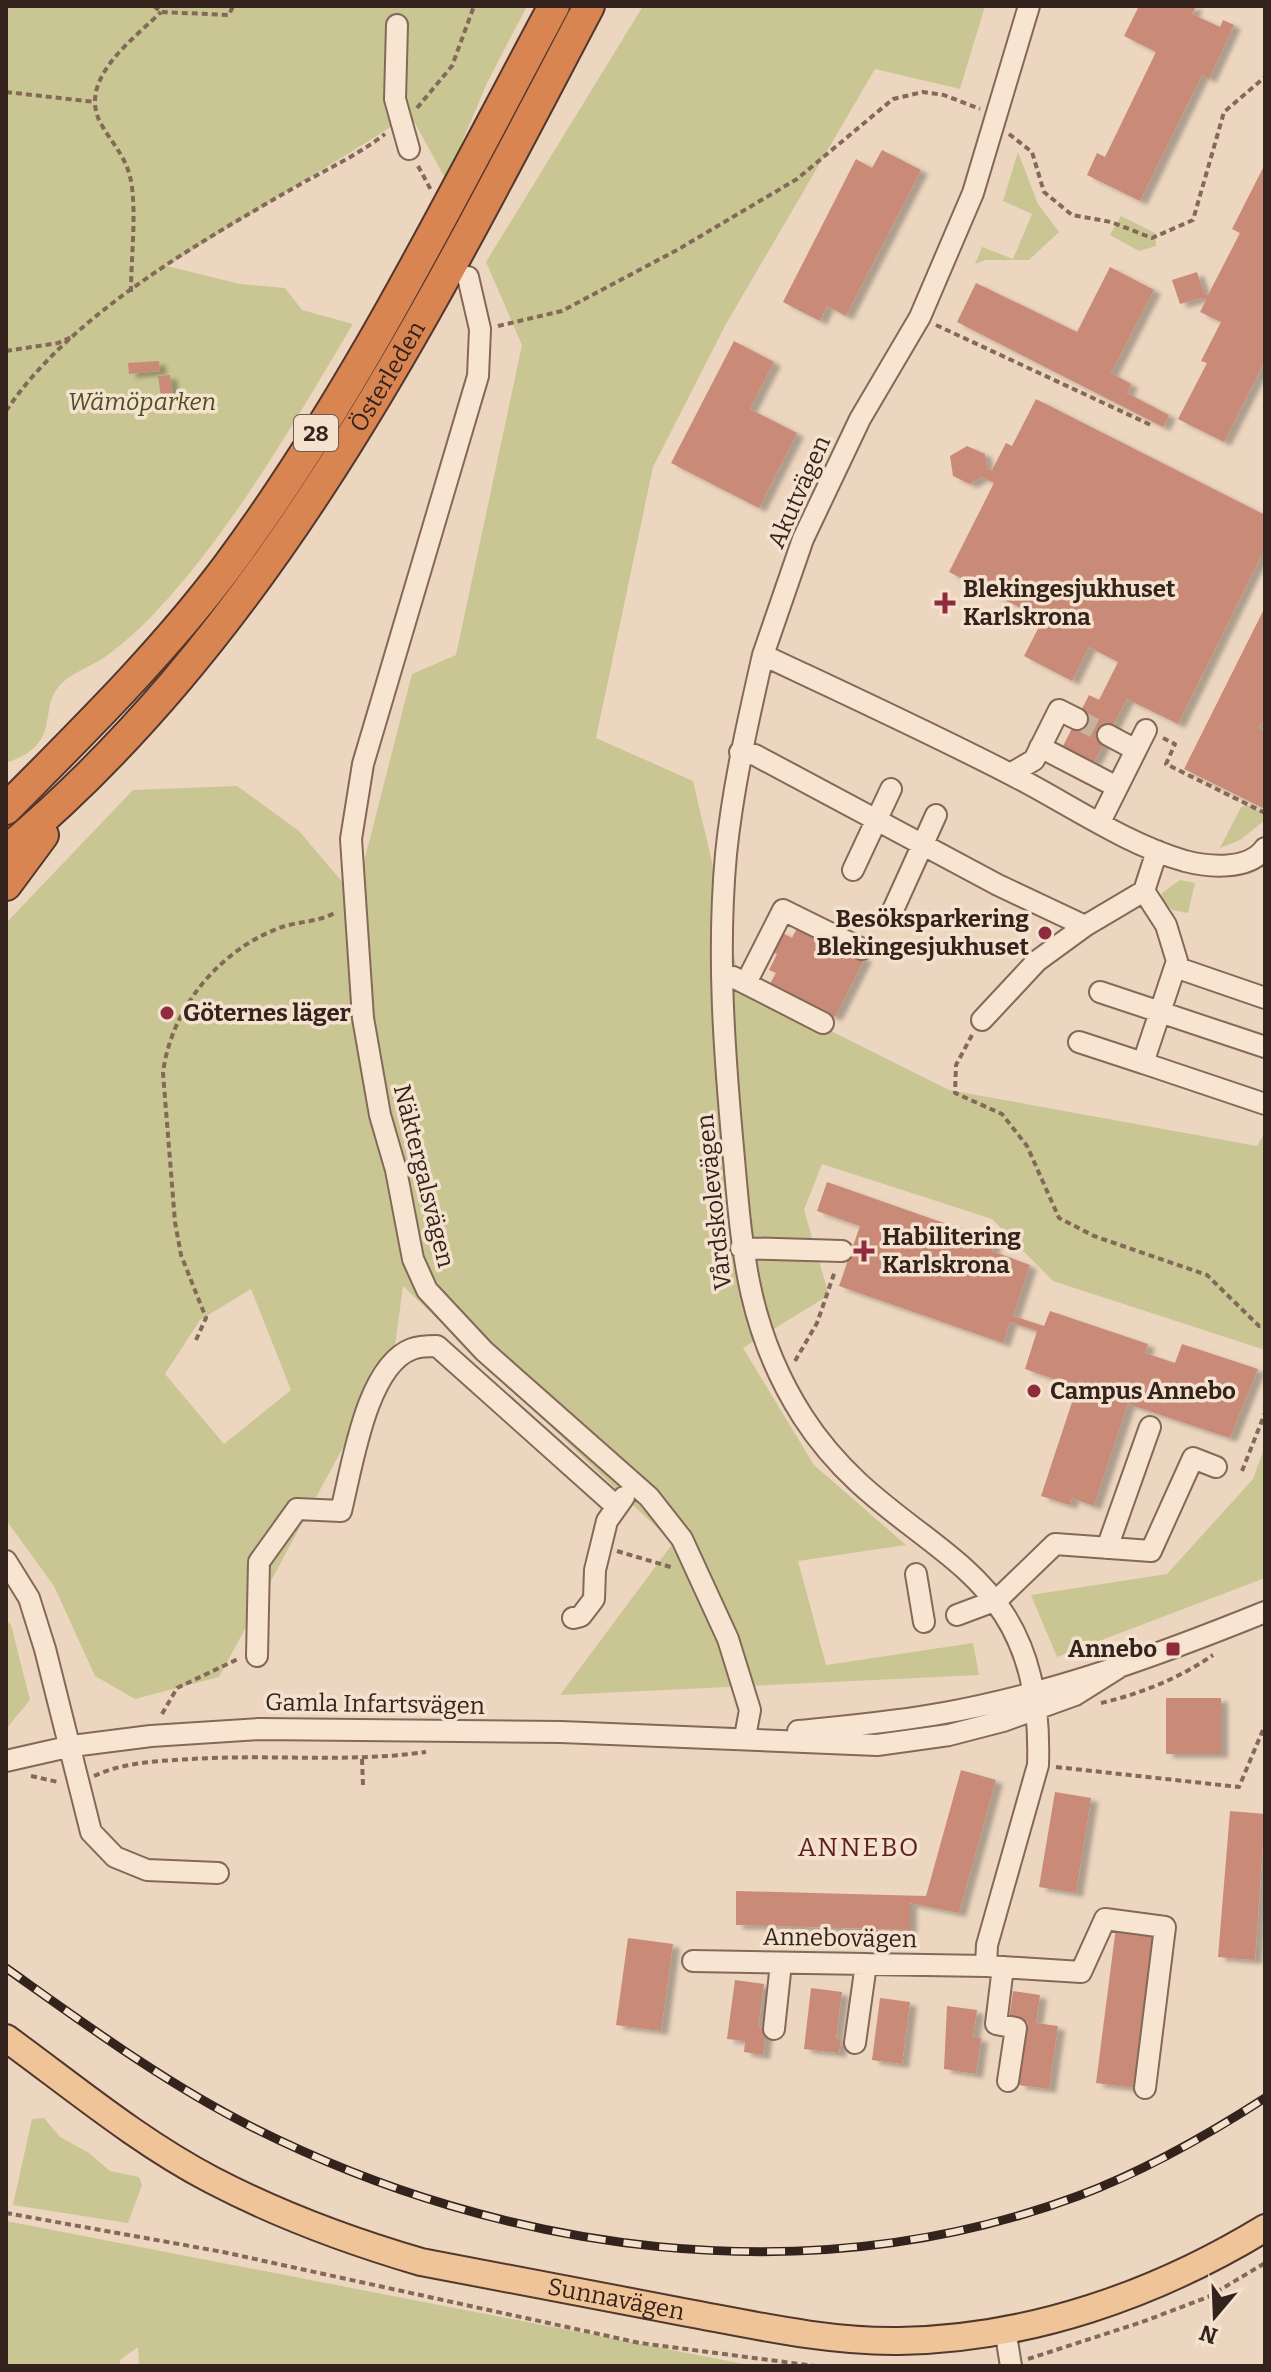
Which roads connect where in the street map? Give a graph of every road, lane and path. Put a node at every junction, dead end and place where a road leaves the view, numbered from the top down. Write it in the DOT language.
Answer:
graph roads {
  1 [pos="154,6"];
  2 [pos="233,6"];
  3 [pos="474,6"];
  4 [pos="554,6"];
  5 [pos="589,6"];
  6 [pos="1029,6"];
  7 [pos="161,12"];
  8 [pos="397,25"];
  9 [pos="1265,77"];
  10 [pos="6,92"];
  11 [pos="95,102"];
  12 [pos="997,117"];
  13 [pos="399,122"];
  14 [pos="409,149"];
  15 [pos="432,193"];
  16 [pos="468,277"];
  17 [pos="131,292"];
  18 [pos="920,317"];
  19 [pos="480,329"];
  20 [pos="79,334"];
  21 [pos="6,351"];
  22 [pos="6,411"];
  23 [pos="1153,426"];
  24 [pos="763,655"];
  25 [pos="1077,719"];
  26 [pos="1146,730"];
  27 [pos="1108,735"];
  28 [pos="1040,747"];
  29 [pos="1136,750"];
  30 [pos="740,752"];
  31 [pos="88,774"];
  32 [pos="1010,774"];
  33 [pos="1117,787"];
  34 [pos="891,789"];
  35 [pos="6,809"];
  36 [pos="1265,813"];
  37 [pos="936,815"];
  38 [pos="876,821"];
  39 [pos="1100,822"];
  40 [pos="39,823"];
  41 [pos="921,845"];
  42 [pos="6,851"];
  43 [pos="1157,851"];
  44 [pos="1264,854"];
  45 [pos="6,858"];
  46 [pos="853,870"];
  47 [pos="6,885"];
  48 [pos="1144,891"];
  49 [pos="355,898"];
  50 [pos="893,910"];
  51 [pos="1085,926"];
  52 [pos="862,949"];
  53 [pos="1175,967"];
  54 [pos="722,974"];
  55 [pos="746,983"];
  56 [pos="1100,992"];
  57 [pos="1265,998"];
  58 [pos="1161,1013"];
  59 [pos="982,1020"];
  60 [pos="823,1023"];
  61 [pos="1079,1042"];
  62 [pos="1265,1047"];
  63 [pos="1143,1063"];
  64 [pos="1265,1104"];
  65 [pos="741,1248"];
  66 [pos="842,1251"];
  67 [pos="459,1326"];
  68 [pos="1265,1326"];
  69 [pos="196,1340"];
  70 [pos="437,1346"];
  71 [pos="790,1370"];
  72 [pos="1265,1413"];
  73 [pos="1150,1427"];
  74 [pos="1216,1467"];
  75 [pos="1242,1471"];
  76 [pos="635,1485"];
  77 [pos="616,1506"];
  78 [pos="599,1545"];
  79 [pos="1107,1548"];
  80 [pos="6,1561"];
  81 [pos="916,1574"];
  82 [pos="699,1575"];
  83 [pos="997,1600"];
  84 [pos="1265,1612"];
  85 [pos="957,1615"];
  86 [pos="573,1618"];
  87 [pos="924,1622"];
  88 [pos="257,1648"];
  89 [pos="1034,1701"];
  90 [pos="162,1714"];
  91 [pos="1265,1725"];
  92 [pos="745,1737"];
  93 [pos="72,1746"];
  94 [pos="362,1758"];
  95 [pos="6,1761"];
  96 [pos="1038,1765"];
  97 [pos="363,1785"];
  98 [pos="218,1873"];
  99 [pos="693,1961"];
  100 [pos="781,1963"];
  101 [pos="866,1964"];
  102 [pos="995,1966"];
  103 [pos="774,2029"];
  104 [pos="6,2038"];
  105 [pos="855,2043"];
  106 [pos="1008,2081"];
  107 [pos="1145,2088"];
  108 [pos="6,2213"];
  109 [pos="1265,2228"];
  110 [pos="1265,2263"];
  111 [pos="1005,2329"];
  112 [pos="1010,2365"];
  113 [pos="815,2366"];
  1 -- 7 [label="path"];
  2 -- 7 [label="path"];
  3 -- 13 [label="path"];
  4 -- 35 [label="highway, Österleden / 28"];
  5 -- 31 [label="highway, Österleden / 28"];
  6 -- 12 [label="street, Akutvägen"];
  7 -- 11 [label="path"];
  8 -- 13 [label="street"];
  9 -- 12 [label="path"];
  10 -- 11 [label="path"];
  11 -- 17 [label="path"];
  12 -- 18 [label="street, Akutvägen"];
  12 -- 19 [label="path"];
  13 -- 14 [label="street"];
  13 -- 17 [label="path"];
  14 -- 15 [label="path"];
  16 -- 19 [label="street, Näktergalsvägen"];
  17 -- 20 [label="path"];
  18 -- 23 [label="path"];
  18 -- 24 [label="street, Akutvägen"];
  19 -- 49 [label="street, Näktergalsvägen"];
  20 -- 21 [label="path"];
  20 -- 22 [label="path"];
  24 -- 30 [label="street, Vårdskolevägen"];
  24 -- 32 [label="street"];
  25 -- 28 [label="street"];
  26 -- 29 [label="street"];
  26 -- 36 [label="path"];
  27 -- 29 [label="street"];
  28 -- 32 [label="street"];
  28 -- 33 [label="street"];
  29 -- 33 [label="street"];
  30 -- 38 [label="street"];
  30 -- 54 [label="street, Vårdskolevägen"];
  31 -- 40 [label="highway, Österleden / 28"];
  31 -- 47 [label="highway"];
  32 -- 39 [label="street"];
  33 -- 39 [label="street"];
  34 -- 38 [label="street"];
  37 -- 41 [label="street"];
  38 -- 41 [label="street"];
  38 -- 46 [label="street"];
  39 -- 43 [label="street"];
  40 -- 42 [label="highway, Österleden / 28"];
  40 -- 45 [label="highway"];
  41 -- 50 [label="street"];
  41 -- 51 [label="street"];
  43 -- 44 [label="street"];
  43 -- 48 [label="street"];
  48 -- 51 [label="street"];
  48 -- 53 [label="street"];
  49 -- 67 [label="street, Näktergalsvägen"];
  49 -- 69 [label="path"];
  51 -- 59 [label="street"];
  52 -- 55 [label="street"];
  53 -- 57 [label="street"];
  53 -- 58 [label="street"];
  54 -- 55 [label="street"];
  54 -- 65 [label="street, Vårdskolevägen"];
  55 -- 60 [label="street"];
  56 -- 58 [label="street"];
  58 -- 62 [label="street"];
  58 -- 63 [label="street"];
  59 -- 68 [label="path"];
  61 -- 63 [label="street"];
  63 -- 64 [label="street"];
  65 -- 66 [label="street"];
  65 -- 83 [label="street, Vårdskolevägen"];
  66 -- 71 [label="path"];
  67 -- 70 [label="street"];
  67 -- 76 [label="street, Näktergalsvägen"];
  70 -- 77 [label="street"];
  70 -- 88 [label="street"];
  72 -- 75 [label="path"];
  73 -- 79 [label="street"];
  74 -- 79 [label="street"];
  76 -- 77 [label="street"];
  76 -- 82 [label="street, Näktergalsvägen"];
  77 -- 78 [label="street"];
  78 -- 82 [label="path"];
  78 -- 86 [label="street"];
  79 -- 83 [label="street"];
  80 -- 93 [label="street"];
  81 -- 87 [label="street"];
  82 -- 92 [label="street, Näktergalsvägen"];
  83 -- 85 [label="street"];
  83 -- 89 [label="street, Vårdskolevägen"];
  84 -- 89 [label="street, Gamla Infartsvägen"];
  88 -- 90 [label="path"];
  89 -- 92 [label="street, Gamla Infartsvägen"];
  89 -- 96 [label="street"];
  91 -- 96 [label="path"];
  92 -- 93 [label="street, Gamla Infartsvägen"];
  93 -- 95 [label="street, Gamla Infartsvägen"];
  93 -- 98 [label="street"];
  94 -- 97 [label="path"];
  96 -- 102 [label="street"];
  99 -- 100 [label="street, Annebovägen"];
  100 -- 101 [label="street, Annebovägen"];
  100 -- 103 [label="street"];
  101 -- 102 [label="street, Annebovägen"];
  101 -- 105 [label="street"];
  102 -- 106 [label="street"];
  102 -- 107 [label="street, Annebovägen"];
  104 -- 111 [label="main road, Sunnavägen"];
  108 -- 113 [label="path"];
  109 -- 111 [label="main road, Sunnavägen"];
  110 -- 112 [label="path"];
  111 -- 112 [label="street"];
}
